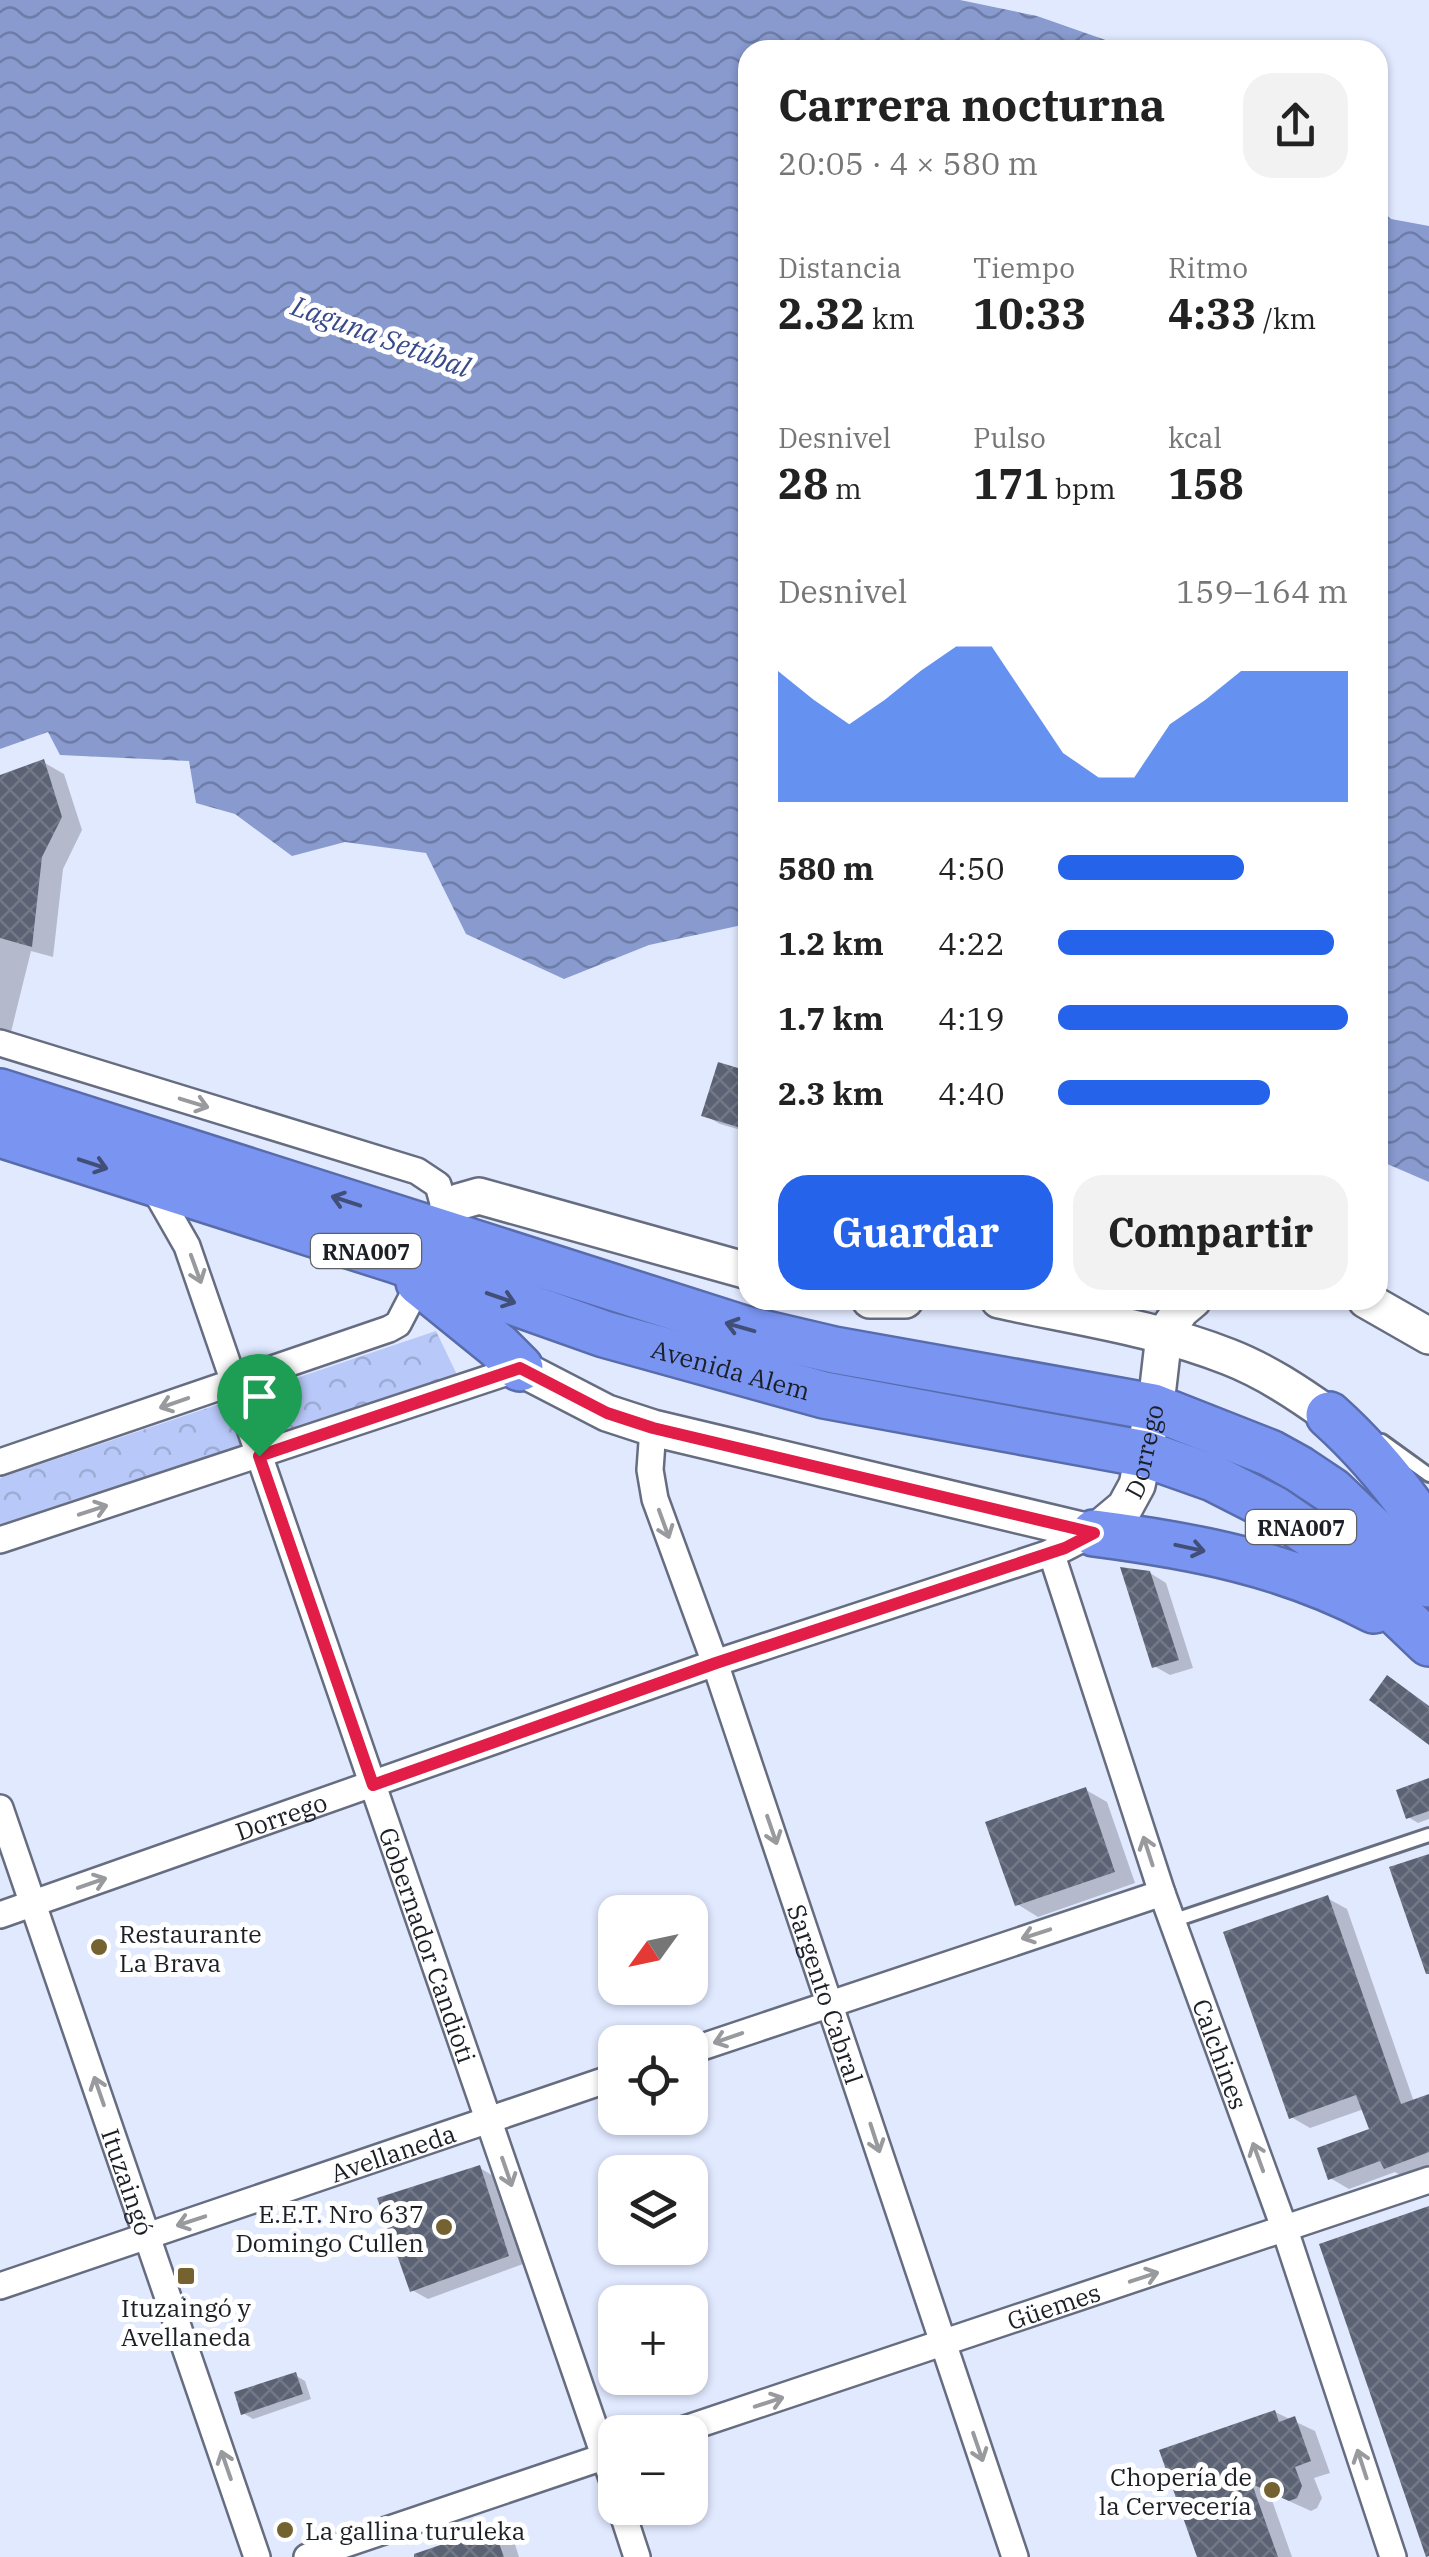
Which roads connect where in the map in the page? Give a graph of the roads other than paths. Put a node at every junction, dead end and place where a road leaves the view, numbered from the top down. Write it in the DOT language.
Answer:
graph roads {
  1 [pos="0,1044"];
  2 [pos="0,1092"];
  3 [pos="0,1134"];
  4 [pos="151,1183"];
  5 [pos="426,1254"];
  6 [pos="738,1268"];
  7 [pos="1046,1310"];
  8 [pos="1185,1310"];
  9 [pos="1384,1310"];
  10 [pos="1164,1335"];
  11 [pos="1429,1336"];
  12 [pos="520,1368"];
  13 [pos="236,1382"];
  14 [pos="1154,1408"];
  15 [pos="1329,1415"];
  16 [pos="653,1428"];
  17 [pos="1145,1454"];
  18 [pos="259,1456"];
  19 [pos="0,1462"];
  20 [pos="1429,1475"];
  21 [pos="1429,1532"];
  22 [pos="1094,1533"];
  23 [pos="0,1540"];
  24 [pos="1051,1552"];
  25 [pos="1429,1584"];
  26 [pos="1429,1645"];
  27 [pos="716,1663"];
  28 [pos="373,1785"];
  29 [pos="0,1808"];
  30 [pos="1429,1835"];
  31 [pos="1162,1893"];
  32 [pos="32,1904"];
  33 [pos="0,1915"];
  34 [pos="1172,1921"];
  35 [pos="830,2002"];
  36 [pos="708,2045"];
  37 [pos="598,2084"];
  38 [pos="489,2122"];
  39 [pos="1429,2180"];
  40 [pos="1284,2230"];
  41 [pos="149,2235"];
  42 [pos="0,2286"];
  43 [pos="943,2344"];
  44 [pos="708,2421"];
  45 [pos="598,2422"];
  46 [pos="598,2459"];
  47 [pos="628,2525"];
  48 [pos="257,2557"];
  49 [pos="307,2557"];
  50 [pos="638,2557"];
  51 [pos="1015,2557"];
  52 [pos="1392,2557"];
  1 -- 5 [label="street, one-way"];
  5 -- 2 [label="highway, Avenida Alem / RNA007, one-way"];
  3 -- 4 [label="highway, Avenida Alem / RNA007, one-way"];
  4 -- 5 [label="highway, Avenida Alem / RNA007"];
  4 -- 13 [label="street, Gobernador Candioti, one-way"];
  5 -- 6 [label="street"];
  5 -- 12 [label="highway"];
  5 -- 13 [label="street"];
  14 -- 5 [label="highway, Avenida Alem / RNA007, one-way"];
  5 -- 17 [label="highway, Avenida Alem / RNA007, one-way"];
  7 -- 10 [label="street"];
  8 -- 10 [label="street"];
  9 -- 11 [label="street"];
  10 -- 14 [label="street, Dorrego"];
  10 -- 15 [label="street"];
  12 -- 16 [label="street"];
  12 -- 18 [label="street"];
  13 -- 18 [label="street, Gobernador Candioti"];
  13 -- 19 [label="street, one-way"];
  14 -- 17 [label="street, Dorrego"];
  14 -- 25 [label="highway, Avenida Alem / RNA007"];
  15 -- 20 [label="lane"];
  15 -- 21 [label="highway"];
  16 -- 22 [label="street"];
  16 -- 27 [label="street, Sargento Cabral, one-way"];
  17 -- 22 [label="street, Dorrego"];
  17 -- 26 [label="highway, Avenida Alem / RNA007"];
  23 -- 18 [label="street, one-way"];
  18 -- 28 [label="street, Gobernador Candioti"];
  22 -- 24 [label="street, Dorrego"];
  22 -- 26 [label="highway, one-way"];
  24 -- 27 [label="street, Dorrego"];
  31 -- 24 [label="street, Calchines, one-way"];
  27 -- 28 [label="street, Dorrego"];
  27 -- 35 [label="street, Sargento Cabral, one-way"];
  32 -- 28 [label="street, Dorrego, one-way"];
  28 -- 38 [label="street, Gobernador Candioti"];
  29 -- 32 [label="street, Ituzaingó"];
  30 -- 34 [label="lane"];
  31 -- 34 [label="street, Calchines"];
  31 -- 35 [label="street, one-way"];
  32 -- 33 [label="street, Dorrego"];
  41 -- 32 [label="street, Ituzaingó, one-way"];
  40 -- 34 [label="street, Calchines, one-way"];
  35 -- 36 [label="street, one-way"];
  35 -- 43 [label="street, Sargento Cabral, one-way"];
  37 -- 38 [label="street, Avellaneda"];
  38 -- 41 [label="street, Avellaneda, one-way"];
  38 -- 45 [label="street, Gobernador Candioti, one-way"];
  39 -- 40 [label="street, Güemes"];
  43 -- 40 [label="street, Güemes, one-way"];
  52 -- 40 [label="street, Calchines, one-way"];
  41 -- 42 [label="street, Avellaneda"];
  48 -- 41 [label="street, Ituzaingó, one-way"];
  44 -- 43 [label="street, Güemes, one-way"];
  43 -- 51 [label="street, Sargento Cabral, one-way"];
  46 -- 49 [label="street"];
  47 -- 50 [label="street"];
}
